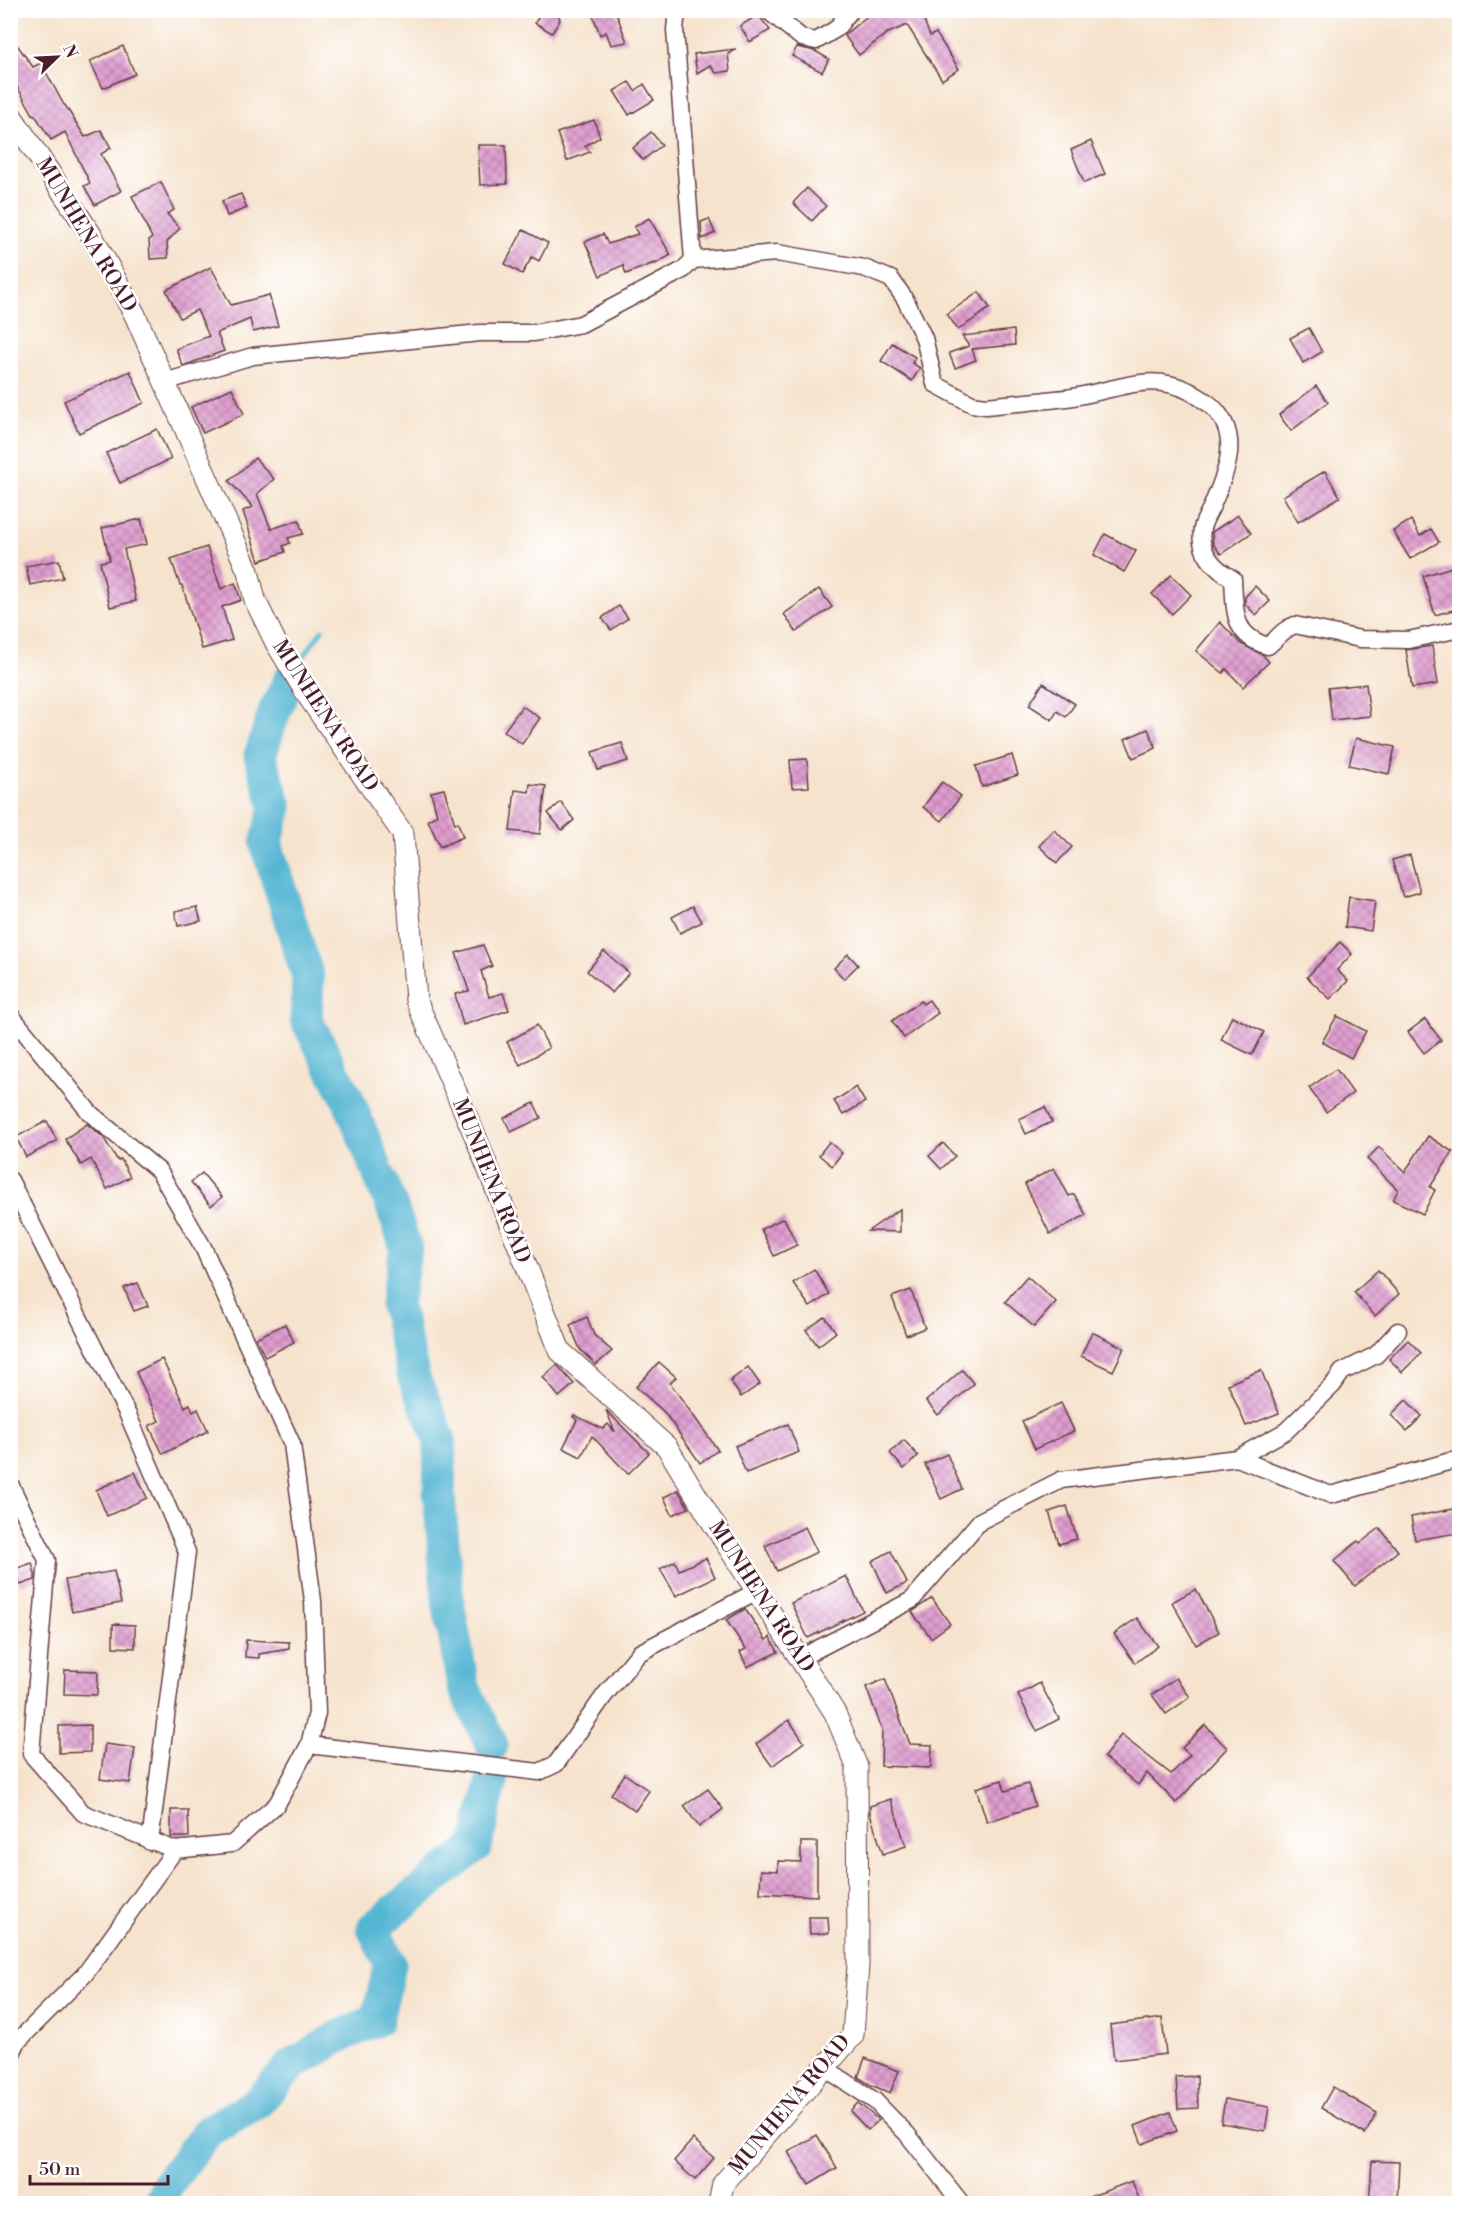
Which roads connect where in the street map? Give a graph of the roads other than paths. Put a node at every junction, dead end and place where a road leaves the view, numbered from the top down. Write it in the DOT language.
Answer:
graph roads {
  1 [pos="678,10"];
  2 [pos="767,10"];
  3 [pos="851,10"];
  4 [pos="10,114"];
  5 [pos="693,260"];
  6 [pos="164,382"];
  7 [pos="1460,629"];
  8 [pos="10,1014"];
  9 [pos="10,1180"];
  10 [pos="1398,1331"];
  11 [pos="1237,1458"];
  12 [pos="1460,1461"];
  13 [pos="10,1485"];
  14 [pos="757,1591"];
  15 [pos="800,1658"];
  16 [pos="309,1745"];
  17 [pos="150,1842"];
  18 [pos="175,1850"];
  19 [pos="10,2057"];
  20 [pos="825,2068"];
  21 [pos="719,2204"];
  22 [pos="962,2204"];
  1 -- 5 [label="street"];
  2 -- 3 [label="street"];
  4 -- 6 [label="street, MUNHENA ROAD"];
  5 -- 6 [label="street"];
  5 -- 7 [label="street"];
  6 -- 14 [label="street, MUNHENA ROAD"];
  8 -- 16 [label="street"];
  9 -- 17 [label="street"];
  10 -- 11 [label="street"];
  11 -- 12 [label="street"];
  11 -- 15 [label="street"];
  13 -- 17 [label="street"];
  14 -- 15 [label="street, MUNHENA ROAD"];
  14 -- 16 [label="street"];
  15 -- 20 [label="street, MUNHENA ROAD"];
  16 -- 18 [label="street"];
  17 -- 18 [label="street"];
  18 -- 19 [label="street"];
  20 -- 21 [label="street, MUNHENA ROAD"];
  20 -- 22 [label="street"];
}
